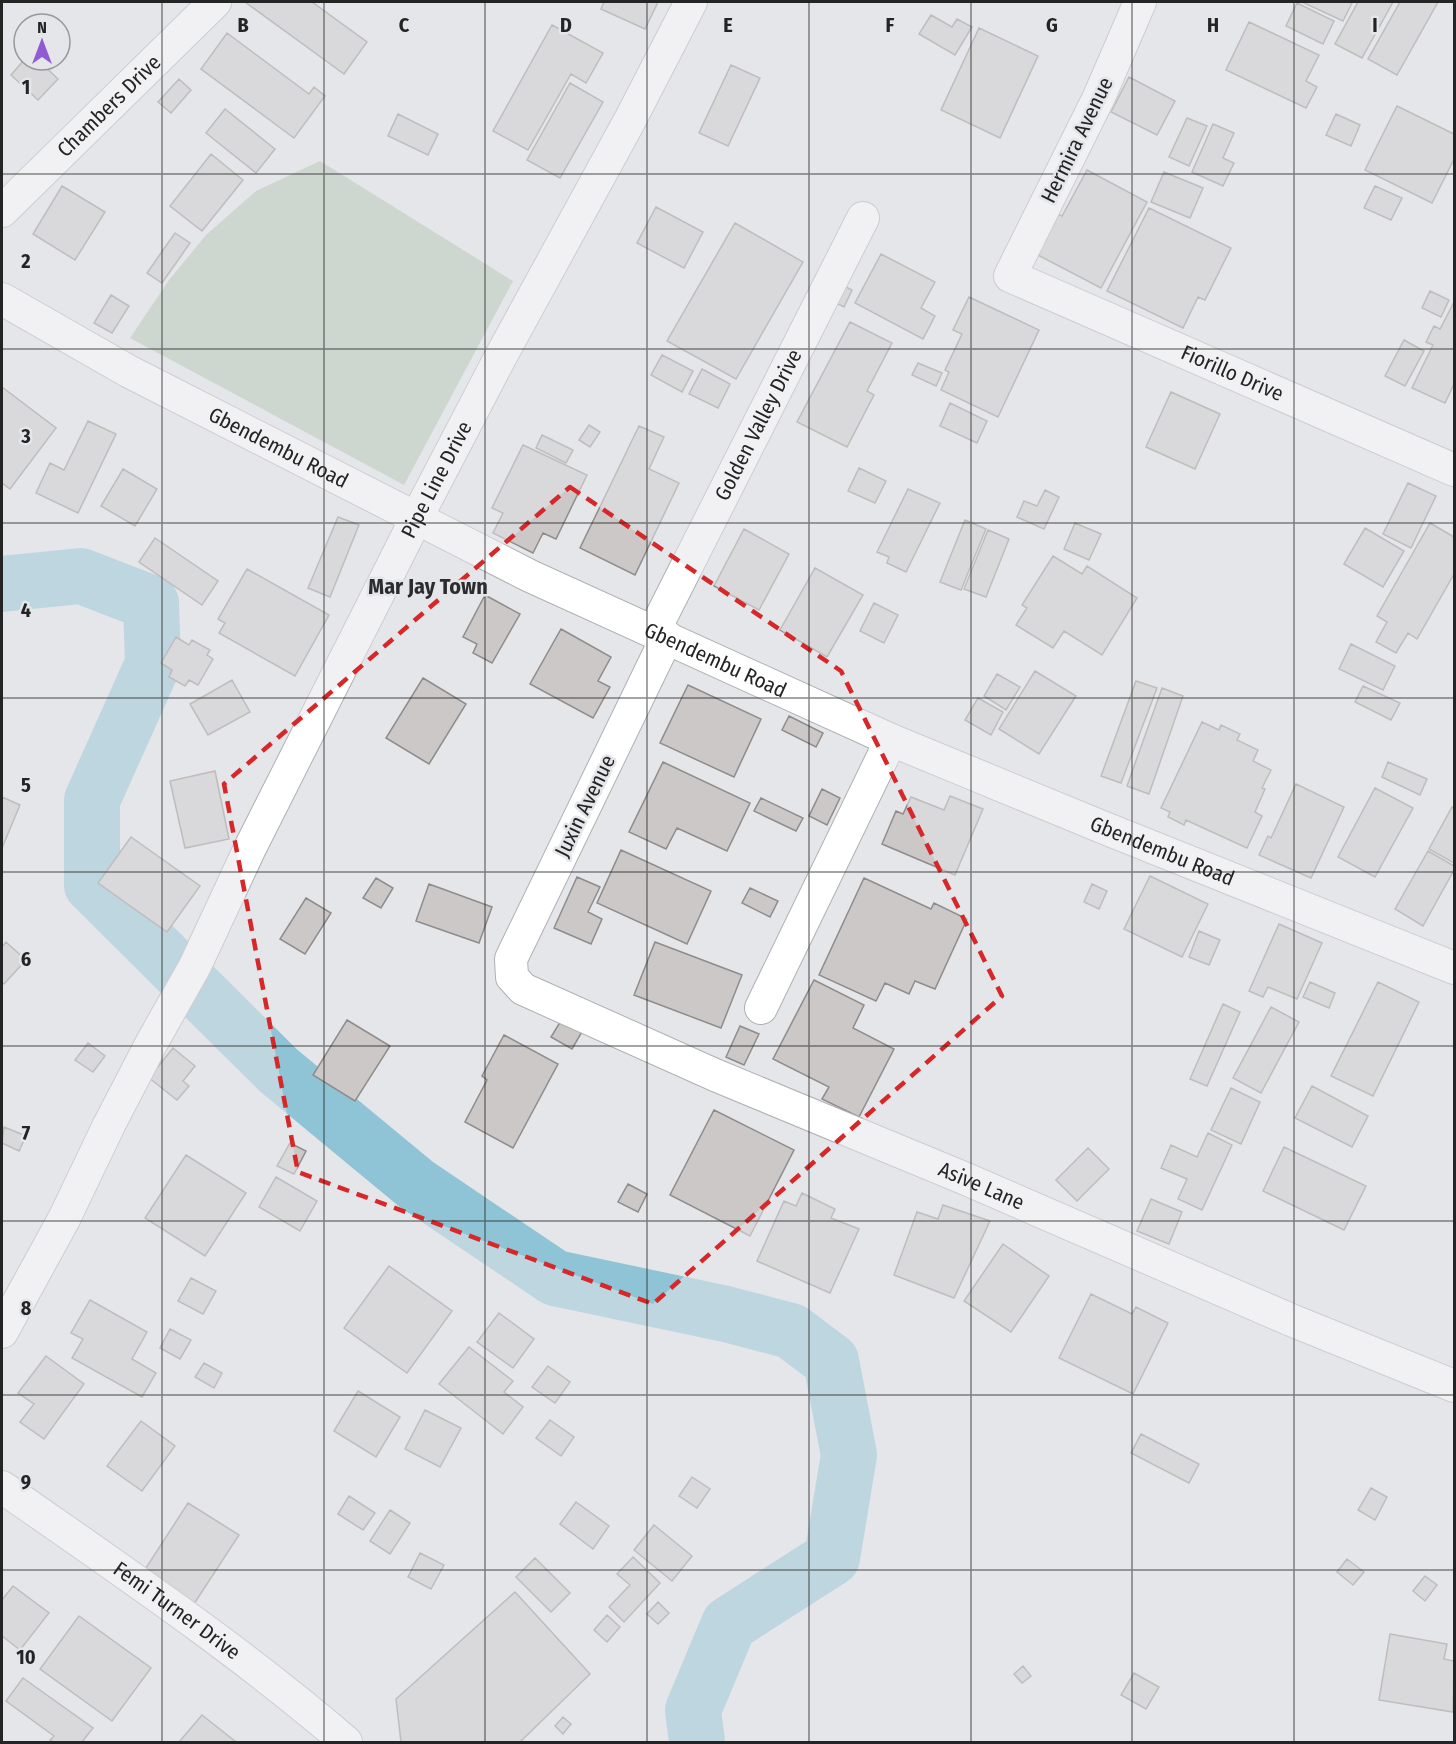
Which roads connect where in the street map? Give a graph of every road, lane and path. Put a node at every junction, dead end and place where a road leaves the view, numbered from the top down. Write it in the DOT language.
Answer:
graph roads {
  1 [pos="215,2"];
  2 [pos="691,2"];
  3 [pos="1140,2"];
  4 [pos="2,210"];
  5 [pos="863,218"];
  6 [pos="1011,276"];
  7 [pos="2,299"];
  8 [pos="1455,470"];
  9 [pos="417,517"];
  10 [pos="661,634"];
  11 [pos="891,740"];
  12 [pos="1455,968"];
  13 [pos="512,977"];
  14 [pos="761,1008"];
  15 [pos="2,1332"];
  16 [pos="1455,1386"];
  17 [pos="2,1488"];
  18 [pos="346,1743"];
  1 -- 4 [label="street, Chambers Drive"];
  2 -- 9 [label="street, Pipe Line Drive"];
  3 -- 6 [label="street, Hermira Avenue"];
  5 -- 10 [label="street, Golden Valley Drive"];
  6 -- 8 [label="street, Fiorillo Drive"];
  7 -- 9 [label="street, Gbendembu Road"];
  9 -- 10 [label="street, Gbendembu Road"];
  9 -- 15 [label="street, Pipe Line Drive"];
  10 -- 11 [label="street, Gbendembu Road"];
  10 -- 13 [label="street, Juxin Avenue"];
  11 -- 12 [label="street, Gbendembu Road"];
  11 -- 14 [label="street"];
  13 -- 16 [label="street, Asive Lane"];
  17 -- 18 [label="street, Femi Turner Drive"];
}
